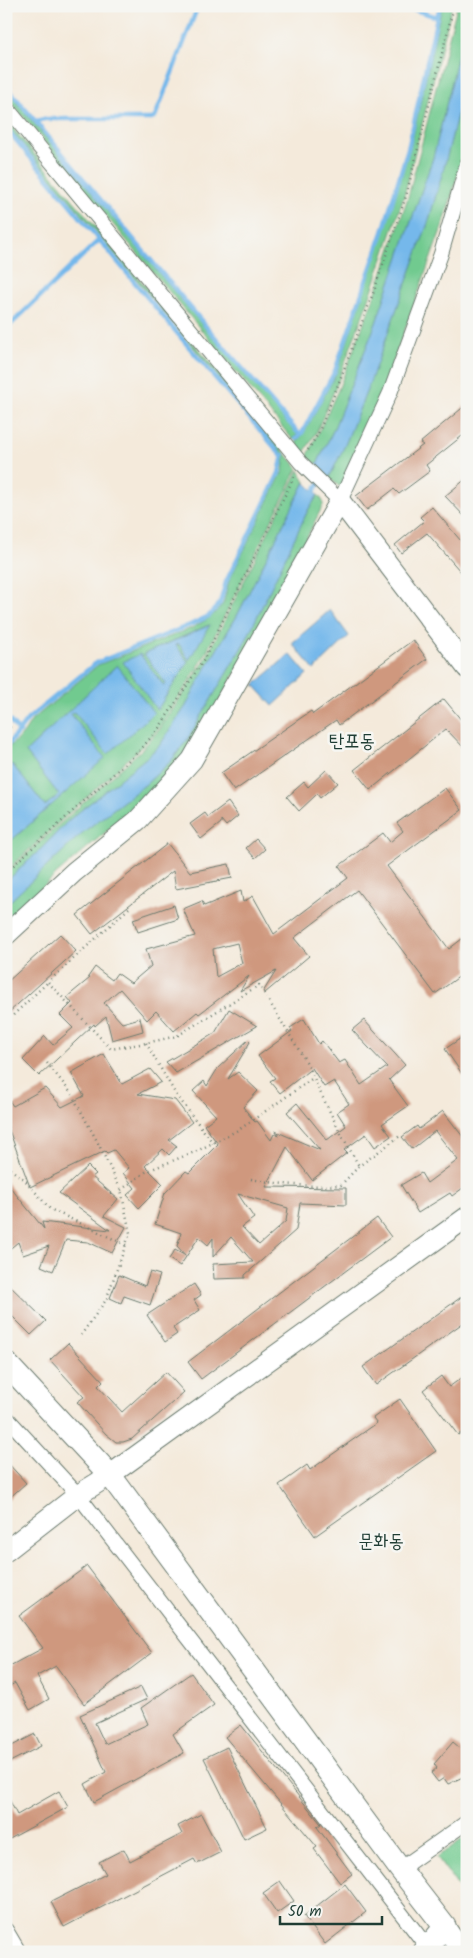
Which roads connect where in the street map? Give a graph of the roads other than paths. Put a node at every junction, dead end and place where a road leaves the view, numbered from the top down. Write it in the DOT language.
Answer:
graph roads {
  1 [pos="6,107"];
  2 [pos="467,164"];
  3 [pos="332,494"];
  4 [pos="467,668"];
  5 [pos="6,935"];
  6 [pos="464,1225"];
  7 [pos="6,1363"];
  8 [pos="6,1417"];
  9 [pos="110,1475"];
  10 [pos="78,1495"];
  11 [pos="6,1551"];
  12 [pos="467,1822"];
  13 [pos="400,1869"];
  14 [pos="445,1927"];
  15 [pos="6,1930"];
  16 [pos="426,1950"];
  17 [pos="20,1952"];
  18 [pos="462,1952"];
  1 -- 3 [label="street"];
  2 -- 3 [label="street"];
  3 -- 4 [label="street"];
  3 -- 5 [label="street"];
  6 -- 9 [label="street"];
  7 -- 9 [label="main road"];
  8 -- 10 [label="street"];
  9 -- 10 [label="street"];
  9 -- 13 [label="main road"];
  10 -- 11 [label="street"];
  10 -- 16 [label="street"];
  12 -- 13 [label="street"];
  13 -- 14 [label="main road"];
  14 -- 16 [label="main road"];
  14 -- 18 [label="street"];
  15 -- 17 [label="street"];
}
